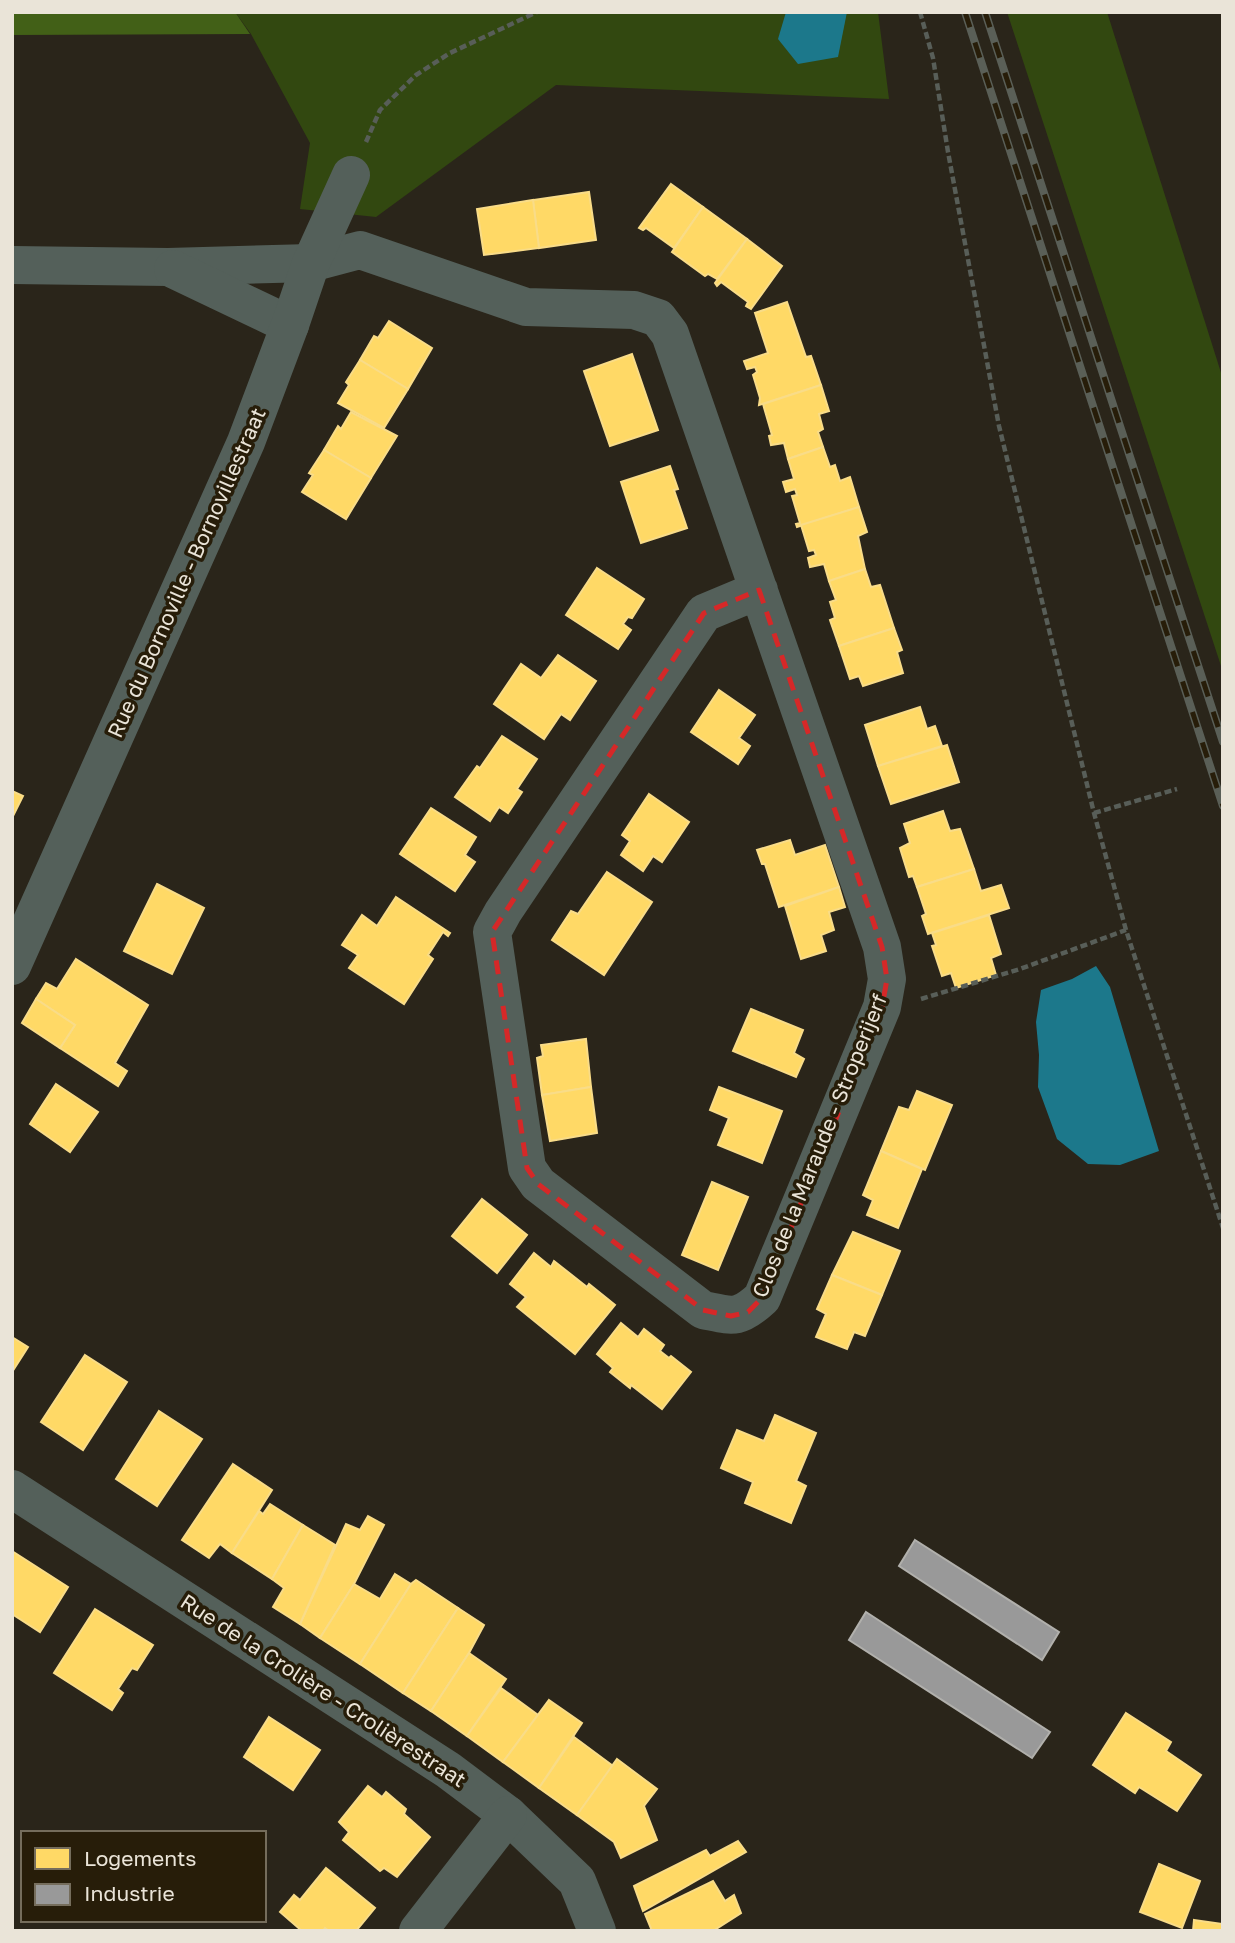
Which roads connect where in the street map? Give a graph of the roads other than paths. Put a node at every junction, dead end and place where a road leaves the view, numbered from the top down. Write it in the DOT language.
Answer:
graph roads {
  1 [pos="351,175"];
  2 [pos="311,262"];
  3 [pos="12,265"];
  4 [pos="168,267"];
  5 [pos="290,325"];
  6 [pos="759,590"];
  7 [pos="12,966"];
  8 [pos="12,1489"];
  9 [pos="508,1815"];
  10 [pos="418,1931"];
  11 [pos="597,1931"];
  1 -- 2 [label="street, Rue du Bornoville - Bornovillestraat"];
  2 -- 4 [label="street, Clos de la Maraude - Stroperijerf"];
  2 -- 5 [label="street, Rue du Bornoville - Bornovillestraat"];
  2 -- 6 [label="street, Clos de la Maraude - Stroperijerf"];
  3 -- 4 [label="street, Clos de la Maraude - Stroperijerf"];
  4 -- 5 [label="street"];
  5 -- 7 [label="street, Rue du Bornoville - Bornovillestraat"];
  6 -- 6 [label="street, Clos de la Maraude - Stroperijerf"];
  8 -- 9 [label="street, Rue de la Crolière - Crolièrestraat"];
  9 -- 10 [label="street"];
  9 -- 11 [label="street, Rue de la Crolière - Crolièrestraat"];
}
